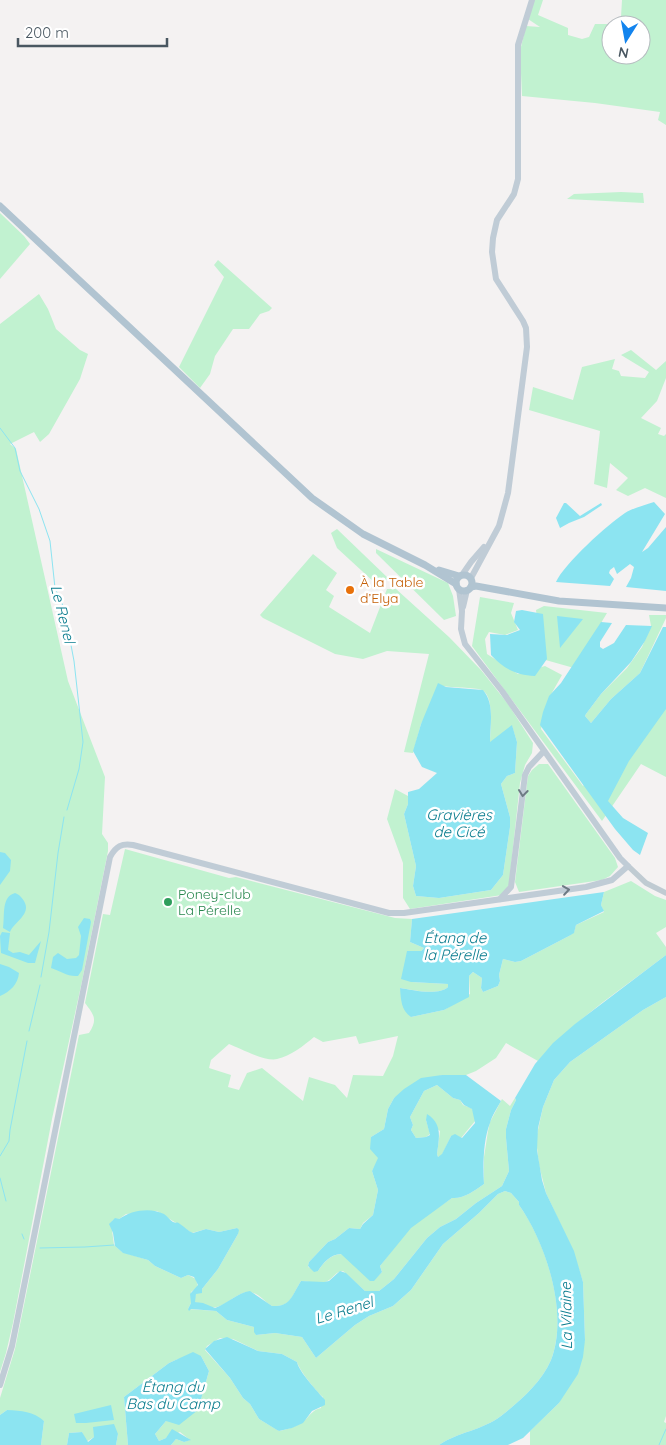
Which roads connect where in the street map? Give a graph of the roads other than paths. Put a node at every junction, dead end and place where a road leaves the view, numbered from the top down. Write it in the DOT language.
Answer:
graph roads {
  1 [pos="532,0"];
  2 [pos="0,206"];
  3 [pos="492,540"];
  4 [pos="425,565"];
  5 [pos="460,575"];
  6 [pos="470,584"];
  7 [pos="457,587"];
  8 [pos="666,608"];
  9 [pos="462,610"];
  10 [pos="544,751"];
  11 [pos="628,866"];
  12 [pos="511,887"];
  13 [pos="666,893"];
  14 [pos="518,897"];
  15 [pos="500,899"];
  16 [pos="0,1385"];
  1 -- 3 [label="main road"];
  2 -- 4 [label="main road"];
  3 -- 5 [label="main road"];
  3 -- 6 [label="main road"];
  4 -- 5 [label="main road"];
  4 -- 7 [label="main road"];
  5 -- 6 [label="main road"];
  5 -- 7 [label="main road"];
  6 -- 7 [label="main road"];
  6 -- 8 [label="main road"];
  6 -- 9 [label="main road"];
  7 -- 9 [label="main road"];
  9 -- 10 [label="main road"];
  10 -- 11 [label="main road"];
  10 -- 12 [label="main road, one-way"];
  11 -- 13 [label="street"];
  14 -- 11 [label="main road, one-way"];
  12 -- 14 [label="main road"];
  12 -- 15 [label="main road"];
  14 -- 15 [label="main road"];
  15 -- 16 [label="main road"];
}
